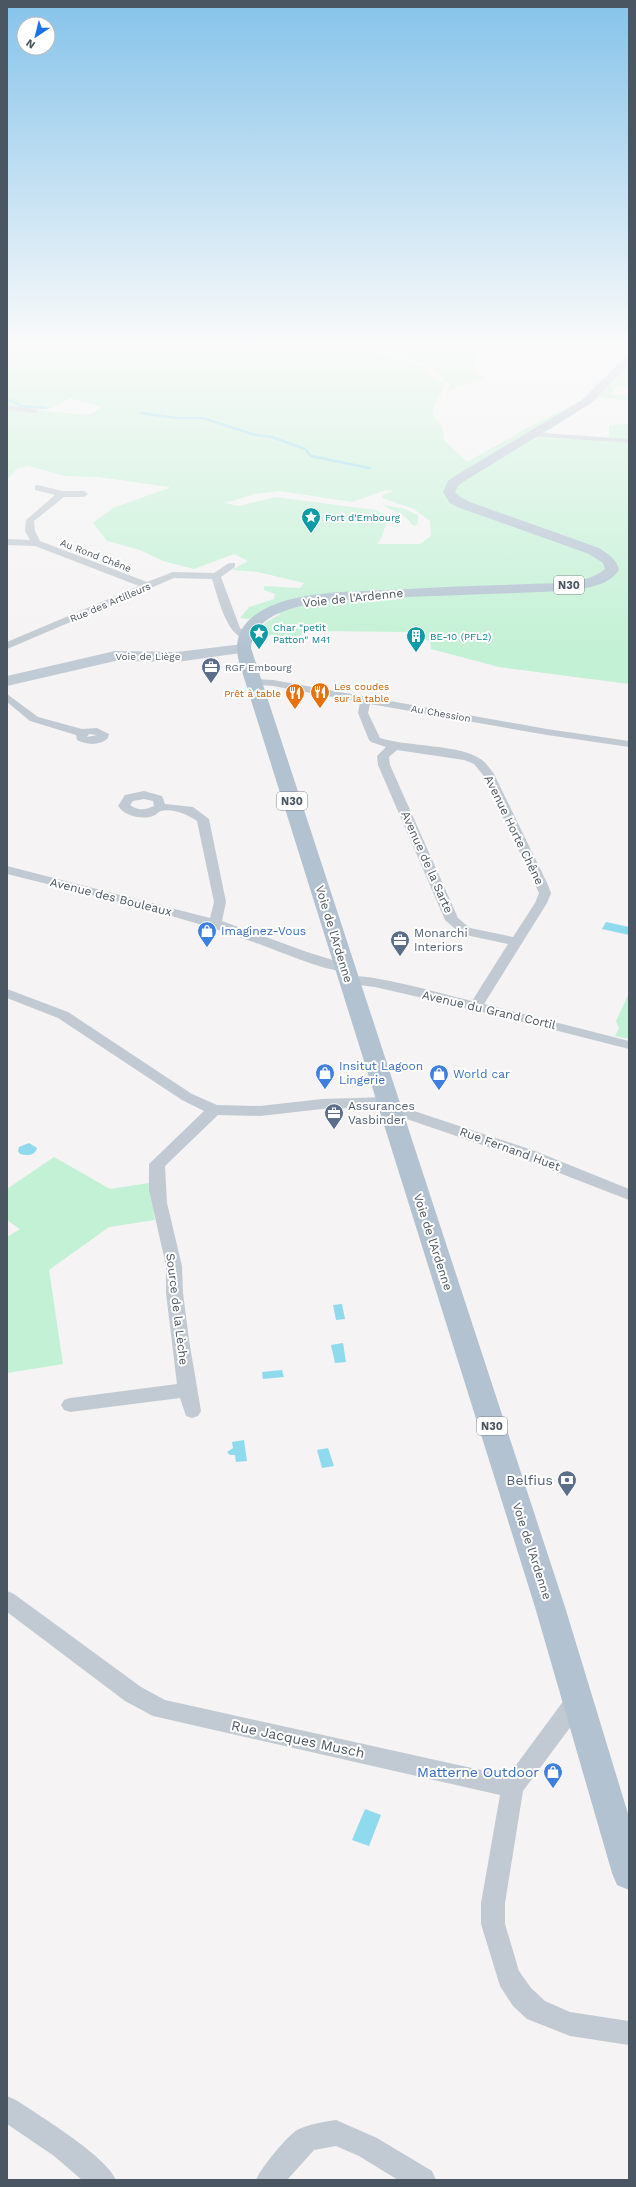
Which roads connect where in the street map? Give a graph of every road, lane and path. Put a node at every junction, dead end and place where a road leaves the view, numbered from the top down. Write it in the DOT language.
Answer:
graph roads {
  1 [pos="514,445"];
  2 [pos="38,488"];
  3 [pos="62,494"];
  4 [pos="84,494"];
  5 [pos="7,542"];
  6 [pos="36,543"];
  7 [pos="232,565"];
  8 [pos="216,576"];
  9 [pos="148,586"];
  10 [pos="244,642"];
  11 [pos="7,646"];
  12 [pos="7,681"];
  13 [pos="253,682"];
  14 [pos="7,697"];
  15 [pos="366,699"];
  16 [pos="82,733"];
  17 [pos="629,744"];
  18 [pos="395,746"];
  19 [pos="160,806"];
  20 [pos="7,870"];
  21 [pos="215,923"];
  22 [pos="516,942"];
  23 [pos="346,974"];
  24 [pos="7,993"];
  25 [pos="476,1006"];
  26 [pos="629,1045"];
  27 [pos="388,1106"];
  28 [pos="214,1110"];
  29 [pos="629,1195"];
  30 [pos="187,1390"];
  31 [pos="70,1405"];
  32 [pos="192,1411"];
  33 [pos="7,1600"];
  34 [pos="578,1700"];
  35 [pos="513,1787"];
  36 [pos="629,1873"];
  37 [pos="629,2033"];
  38 [pos="7,2109"];
  39 [pos="103,2180"];
  40 [pos="269,2180"];
  41 [pos="423,2180"];
  1 -- 10 [label="main road, Voie de l'Ardenne / N30"];
  2 -- 3 [label="street"];
  3 -- 4 [label="street"];
  3 -- 6 [label="street"];
  5 -- 6 [label="street, Au Rond Chêne"];
  6 -- 9 [label="street, Au Rond Chêne"];
  7 -- 8 [label="street"];
  8 -- 9 [label="street, Rue des Artilleurs"];
  8 -- 10 [label="street"];
  9 -- 11 [label="street, Rue des Artilleurs"];
  10 -- 12 [label="street, Voie de Liège"];
  10 -- 13 [label="main road, Voie de l'Ardenne / N30"];
  13 -- 15 [label="street, Au Chession"];
  13 -- 23 [label="main road, Voie de l'Ardenne / N30"];
  14 -- 16 [label="street"];
  15 -- 17 [label="street, Au Chession"];
  15 -- 18 [label="street, Avenue Horte Chêne"];
  18 -- 22 [label="street, Avenue de la Sarte"];
  18 -- 22 [label="street, Avenue Horte Chêne"];
  19 -- 21 [label="street"];
  20 -- 21 [label="street, Avenue des Bouleaux"];
  21 -- 23 [label="street, Avenue des Bouleaux"];
  22 -- 25 [label="street, Avenue Horte Chêne"];
  23 -- 25 [label="street, Avenue du Grand Cortil"];
  23 -- 27 [label="main road, Voie de l'Ardenne / N30"];
  24 -- 28 [label="street"];
  25 -- 26 [label="street, Avenue du Grand Cortil"];
  27 -- 28 [label="street"];
  27 -- 29 [label="street, Rue Fernand Huet"];
  27 -- 34 [label="main road, Voie de l'Ardenne / N30"];
  28 -- 30 [label="street, Source de la Lèche"];
  30 -- 31 [label="street"];
  30 -- 32 [label="street, Source de la Lèche"];
  33 -- 35 [label="street, Rue Jacques Musch"];
  34 -- 35 [label="street"];
  34 -- 36 [label="main road, Voie de l'Ardenne / N30"];
  35 -- 37 [label="street"];
  38 -- 39 [label="street"];
  40 -- 41 [label="street"];
}
